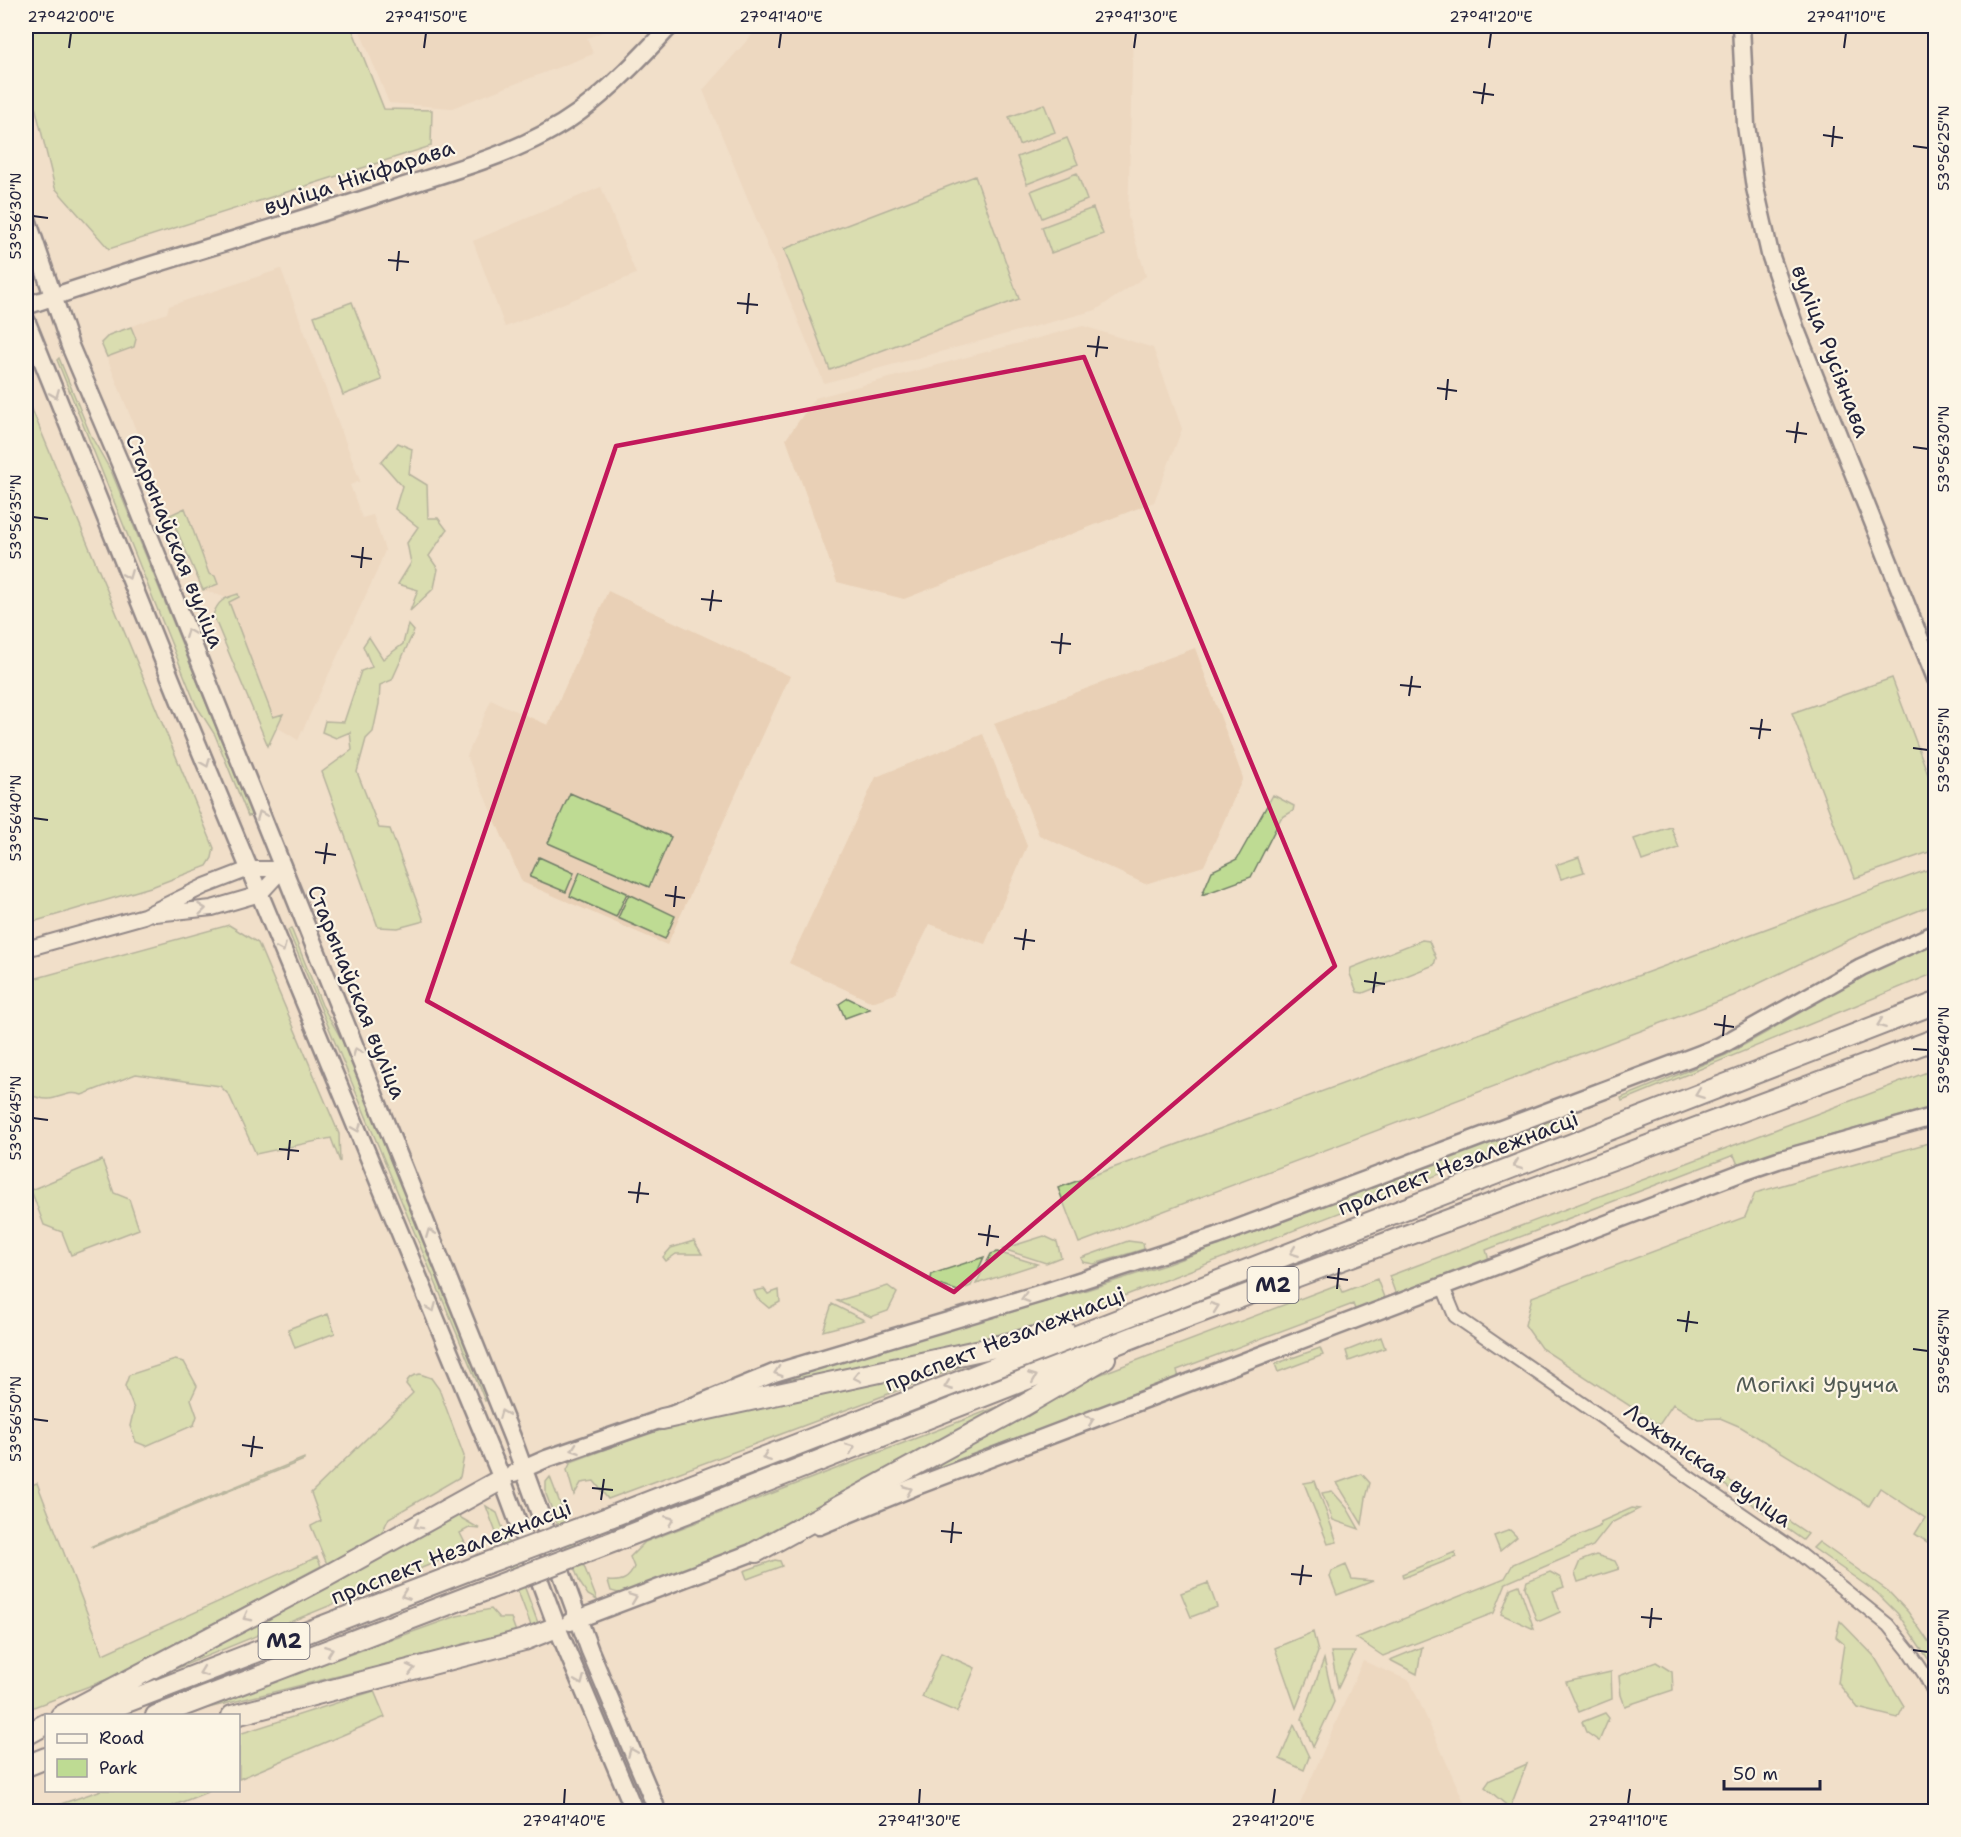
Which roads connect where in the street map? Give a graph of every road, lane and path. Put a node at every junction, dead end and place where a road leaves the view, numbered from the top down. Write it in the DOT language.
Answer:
graph roads {
  1 [pos="670,26"];
  2 [pos="1740,26"];
  3 [pos="26,216"];
  4 [pos="54,296"];
  5 [pos="26,306"];
  6 [pos="26,320"];
  7 [pos="1935,679"];
  8 [pos="249,869"];
  9 [pos="283,869"];
  10 [pos="260,894"];
  11 [pos="144,916"];
  12 [pos="1935,933"];
  13 [pos="26,950"];
  14 [pos="1935,1002"];
  15 [pos="1935,1039"];
  16 [pos="1935,1116"];
  17 [pos="1443,1287"];
  18 [pos="1139,1312"];
  19 [pos="1144,1333"];
  20 [pos="662,1419"];
  21 [pos="524,1468"];
  22 [pos="502,1479"];
  23 [pos="756,1552"];
  24 [pos="578,1618"];
  25 [pos="557,1627"];
  26 [pos="1935,1696"];
  27 [pos="65,1714"];
  28 [pos="95,1714"];
  29 [pos="161,1714"];
  30 [pos="240,1714"];
  31 [pos="45,1725"];
  32 [pos="45,1732"];
  33 [pos="26,1735"];
  34 [pos="26,1740"];
  35 [pos="45,1758"];
  36 [pos="45,1763"];
  37 [pos="26,1767"];
  38 [pos="635,1812"];
  39 [pos="654,1812"];
  1 -- 4 [label="main road, вуліца Нікіфарава"];
  2 -- 7 [label="main road, вуліца Русіянава"];
  3 -- 4 [label="main road, Старынаўская вуліца"];
  4 -- 5 [label="main road, вуліца Нікіфарава"];
  9 -- 4 [label="main road, Старынаўская вуліца, one-way"];
  6 -- 8 [label="main road, one-way"];
  8 -- 9 [label="street"];
  8 -- 10 [label="main road"];
  8 -- 11 [label="street"];
  9 -- 10 [label="street"];
  21 -- 9 [label="main road, Старынаўская вуліца, one-way"];
  11 -- 10 [label="street, one-way"];
  10 -- 22 [label="main road, one-way"];
  11 -- 13 [label="street"];
  12 -- 20 [label="main road, праспект Незалежнасці, one-way"];
  14 -- 18 [label="highway, праспект Незалежнасці / М2, one-way"];
  19 -- 15 [label="highway, праспект Незалежнасці / М2, one-way"];
  16 -- 17 [label="main road"];
  23 -- 17 [label="main road, one-way"];
  17 -- 26 [label="street, Ложынская вуліца"];
  18 -- 20 [label="highway, one-way"];
  18 -- 28 [label="highway, праспект Незалежнасці / М2, one-way, bridge"];
  19 -- 23 [label="highway"];
  29 -- 19 [label="highway, праспект Незалежнасці / М2, one-way, bridge"];
  20 -- 21 [label="main road, праспект Незалежнасці, one-way"];
  21 -- 22 [label="main road, праспект Незалежнасці"];
  21 -- 24 [label="main road, Старынаўская вуліца"];
  22 -- 25 [label="main road"];
  22 -- 27 [label="highway, one-way"];
  24 -- 23 [label="main road, one-way"];
  24 -- 25 [label="main road"];
  39 -- 24 [label="main road, Старынаўская вуліца, one-way"];
  30 -- 25 [label="highway, one-way"];
  25 -- 38 [label="main road, one-way"];
  31 -- 33 [label="highway"];
  32 -- 34 [label="highway"];
  35 -- 37 [label="highway"];
  36 -- 37 [label="highway"];
}
